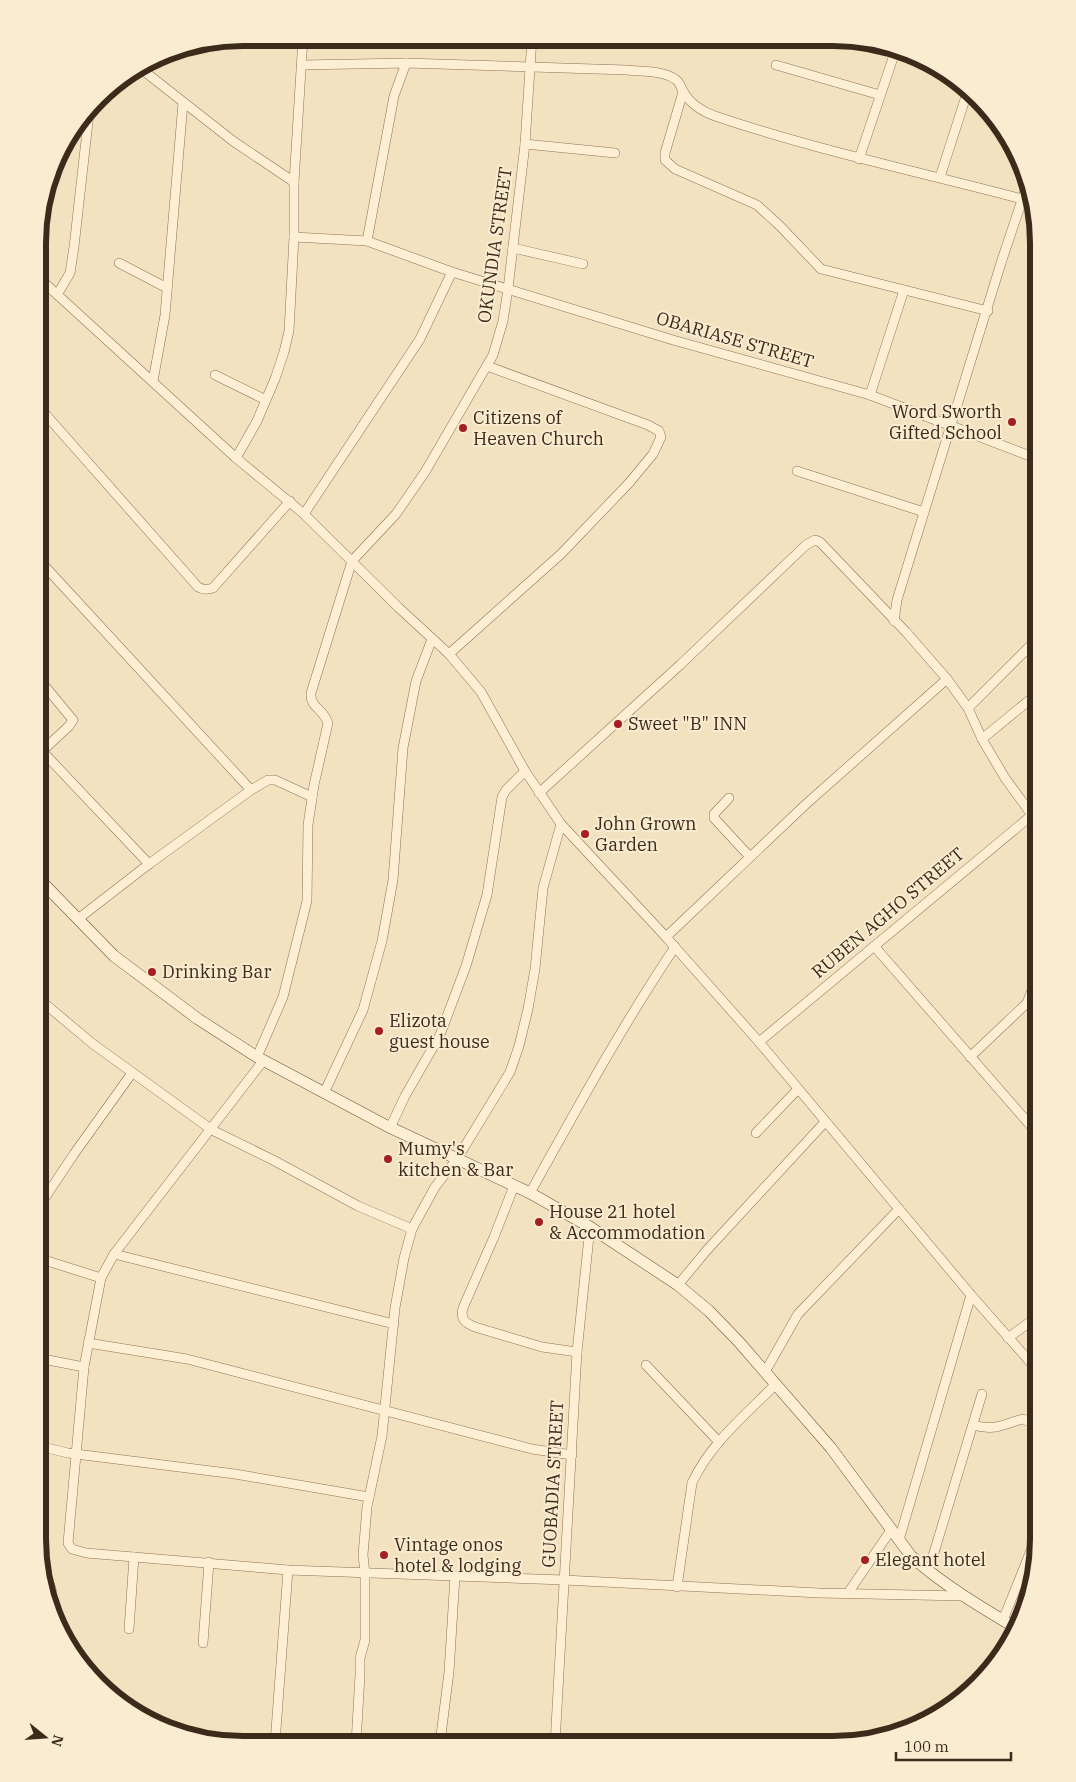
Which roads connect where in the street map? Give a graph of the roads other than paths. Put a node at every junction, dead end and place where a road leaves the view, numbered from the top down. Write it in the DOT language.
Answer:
graph roads {
  1 [pos="303,46"];
  2 [pos="531,46"];
  3 [pos="894,56"];
  4 [pos="406,63"];
  5 [pos="302,65"];
  6 [pos="776,65"];
  7 [pos="530,68"];
  8 [pos="146,73"];
  9 [pos="683,92"];
  10 [pos="880,95"];
  11 [pos="966,98"];
  12 [pos="183,104"];
  13 [pos="88,122"];
  14 [pos="525,144"];
  15 [pos="614,153"];
  16 [pos="859,159"];
  17 [pos="940,177"];
  18 [pos="294,182"];
  19 [pos="1024,195"];
  20 [pos="1022,199"];
  21 [pos="294,237"];
  22 [pos="366,241"];
  23 [pos="513,248"];
  24 [pos="118,263"];
  25 [pos="583,264"];
  26 [pos="452,272"];
  27 [pos="46,285"];
  28 [pos="167,288"];
  29 [pos="508,289"];
  30 [pos="904,290"];
  31 [pos="57,295"];
  32 [pos="988,311"];
  33 [pos="487,366"];
  34 [pos="215,374"];
  35 [pos="153,381"];
  36 [pos="870,395"];
  37 [pos="266,400"];
  38 [pos="46,414"];
  39 [pos="950,427"];
  40 [pos="1030,456"];
  41 [pos="236,458"];
  42 [pos="797,471"];
  43 [pos="290,501"];
  44 [pos="924,512"];
  45 [pos="304,514"];
  46 [pos="352,562"];
  47 [pos="46,568"];
  48 [pos="894,622"];
  49 [pos="432,639"];
  50 [pos="1030,646"];
  51 [pos="449,654"];
  52 [pos="947,679"];
  53 [pos="46,687"];
  54 [pos="1030,700"];
  55 [pos="968,708"];
  56 [pos="982,739"];
  57 [pos="46,747"];
  58 [pos="46,758"];
  59 [pos="525,771"];
  60 [pos="251,790"];
  61 [pos="539,793"];
  62 [pos="312,797"];
  63 [pos="729,798"];
  64 [pos="1030,807"];
  65 [pos="1030,817"];
  66 [pos="561,824"];
  67 [pos="750,857"];
  68 [pos="149,864"];
  69 [pos="46,886"];
  70 [pos="78,920"];
  71 [pos="666,937"];
  72 [pos="874,946"];
  73 [pos="675,947"];
  74 [pos="1030,996"];
  75 [pos="46,1005"];
  76 [pos="759,1042"];
  77 [pos="970,1057"];
  78 [pos="260,1059"];
  79 [pos="132,1073"];
  80 [pos="798,1089"];
  81 [pos="324,1093"];
  82 [pos="825,1122"];
  83 [pos="1030,1125"];
  84 [pos="390,1128"];
  85 [pos="212,1130"];
  86 [pos="756,1133"];
  87 [pos="457,1159"];
  88 [pos="514,1186"];
  89 [pos="530,1193"];
  90 [pos="46,1196"];
  91 [pos="899,1209"];
  92 [pos="590,1227"];
  93 [pos="412,1229"];
  94 [pos="114,1254"];
  95 [pos="46,1261"];
  96 [pos="101,1278"];
  97 [pos="678,1285"];
  98 [pos="971,1294"];
  99 [pos="1030,1322"];
  100 [pos="394,1324"];
  101 [pos="1008,1338"];
  102 [pos="88,1343"];
  103 [pos="577,1352"];
  104 [pos="46,1360"];
  105 [pos="1030,1362"];
  106 [pos="646,1365"];
  107 [pos="84,1367"];
  108 [pos="765,1372"];
  109 [pos="775,1384"];
  110 [pos="982,1394"];
  111 [pos="385,1411"];
  112 [pos="1030,1422"];
  113 [pos="973,1424"];
  114 [pos="719,1442"];
  115 [pos="46,1448"];
  116 [pos="76,1454"];
  117 [pos="572,1455"];
  118 [pos="369,1497"];
  119 [pos="891,1530"];
  120 [pos="899,1540"];
  121 [pos="933,1556"];
  122 [pos="134,1557"];
  123 [pos="1029,1557"];
  124 [pos="209,1562"];
  125 [pos="288,1570"];
  126 [pos="365,1574"];
  127 [pos="455,1576"];
  128 [pos="564,1580"];
  129 [pos="677,1587"];
  130 [pos="848,1593"];
  131 [pos="964,1596"];
  132 [pos="1004,1620"];
  133 [pos="1010,1624"];
  134 [pos="129,1629"];
  135 [pos="203,1643"];
  136 [pos="276,1736"];
  137 [pos="356,1736"];
  138 [pos="441,1736"];
  139 [pos="555,1736"];
  1 -- 5 [label="street"];
  2 -- 7 [label="street, OKUNDIA STREET"];
  3 -- 10 [label="street"];
  4 -- 5 [label="street"];
  4 -- 7 [label="street"];
  4 -- 22 [label="street"];
  5 -- 18 [label="street"];
  6 -- 10 [label="street"];
  7 -- 9 [label="street"];
  7 -- 14 [label="street, OKUNDIA STREET"];
  8 -- 12 [label="street"];
  9 -- 16 [label="street"];
  9 -- 30 [label="street"];
  10 -- 16 [label="street"];
  11 -- 17 [label="street"];
  12 -- 18 [label="street"];
  12 -- 28 [label="street"];
  13 -- 31 [label="street"];
  14 -- 15 [label="street"];
  14 -- 23 [label="street, OKUNDIA STREET"];
  16 -- 17 [label="street"];
  17 -- 20 [label="street"];
  18 -- 21 [label="street"];
  19 -- 20 [label="street"];
  20 -- 32 [label="street"];
  21 -- 22 [label="street, OBARIASE STREET"];
  21 -- 37 [label="street"];
  22 -- 26 [label="street, OBARIASE STREET"];
  23 -- 25 [label="street"];
  23 -- 29 [label="street, OKUNDIA STREET"];
  24 -- 28 [label="street"];
  26 -- 29 [label="street, OBARIASE STREET"];
  26 -- 45 [label="street"];
  27 -- 31 [label="street"];
  28 -- 35 [label="street"];
  29 -- 33 [label="street, OKUNDIA STREET"];
  29 -- 36 [label="street, OBARIASE STREET"];
  30 -- 32 [label="street"];
  30 -- 36 [label="street"];
  31 -- 35 [label="street"];
  32 -- 39 [label="street"];
  33 -- 46 [label="street, OKUNDIA STREET"];
  33 -- 51 [label="street"];
  34 -- 37 [label="street"];
  35 -- 41 [label="street"];
  36 -- 39 [label="street, OBARIASE STREET"];
  37 -- 41 [label="street"];
  38 -- 43 [label="street"];
  39 -- 40 [label="street, OBARIASE STREET"];
  39 -- 44 [label="street"];
  41 -- 43 [label="street"];
  42 -- 44 [label="street"];
  43 -- 45 [label="street"];
  44 -- 48 [label="street"];
  45 -- 46 [label="street"];
  46 -- 49 [label="street"];
  46 -- 62 [label="street"];
  47 -- 60 [label="street"];
  48 -- 52 [label="street"];
  48 -- 61 [label="street"];
  49 -- 51 [label="street"];
  49 -- 81 [label="street"];
  50 -- 55 [label="street"];
  51 -- 59 [label="street"];
  52 -- 55 [label="street"];
  52 -- 67 [label="street"];
  53 -- 57 [label="street"];
  54 -- 56 [label="street"];
  55 -- 56 [label="street"];
  56 -- 64 [label="street"];
  58 -- 68 [label="street"];
  59 -- 61 [label="street"];
  59 -- 84 [label="street"];
  60 -- 62 [label="street"];
  60 -- 68 [label="street"];
  61 -- 66 [label="street"];
  62 -- 78 [label="street"];
  63 -- 67 [label="street"];
  65 -- 72 [label="street, RUBEN AGHO STREET"];
  66 -- 71 [label="street"];
  66 -- 87 [label="street"];
  67 -- 71 [label="street"];
  68 -- 70 [label="street"];
  69 -- 70 [label="street"];
  70 -- 78 [label="street"];
  71 -- 73 [label="street"];
  72 -- 76 [label="street, RUBEN AGHO STREET"];
  72 -- 77 [label="street"];
  73 -- 76 [label="street"];
  73 -- 89 [label="street"];
  74 -- 77 [label="street"];
  75 -- 79 [label="street"];
  76 -- 80 [label="street"];
  77 -- 83 [label="street"];
  78 -- 81 [label="street"];
  78 -- 85 [label="street"];
  79 -- 85 [label="street"];
  79 -- 90 [label="street"];
  80 -- 82 [label="street"];
  80 -- 86 [label="street"];
  81 -- 84 [label="street"];
  82 -- 91 [label="street"];
  82 -- 97 [label="street"];
  84 -- 87 [label="street"];
  85 -- 93 [label="street"];
  85 -- 94 [label="street"];
  87 -- 88 [label="street"];
  87 -- 93 [label="street"];
  88 -- 89 [label="street"];
  88 -- 103 [label="street"];
  89 -- 92 [label="street"];
  91 -- 98 [label="street"];
  91 -- 108 [label="street"];
  92 -- 97 [label="street"];
  92 -- 103 [label="street, GUOBADIA STREET"];
  93 -- 100 [label="street"];
  94 -- 96 [label="street"];
  94 -- 100 [label="street"];
  95 -- 96 [label="street"];
  96 -- 102 [label="street"];
  97 -- 108 [label="street"];
  98 -- 101 [label="street"];
  98 -- 120 [label="street"];
  99 -- 101 [label="street"];
  100 -- 111 [label="street"];
  101 -- 105 [label="street"];
  102 -- 107 [label="street"];
  102 -- 111 [label="street"];
  103 -- 117 [label="street, GUOBADIA STREET"];
  104 -- 107 [label="street"];
  106 -- 114 [label="street"];
  107 -- 116 [label="street"];
  108 -- 109 [label="street"];
  109 -- 114 [label="street"];
  109 -- 119 [label="street"];
  110 -- 113 [label="street"];
  111 -- 117 [label="street"];
  111 -- 118 [label="street"];
  112 -- 113 [label="street"];
  113 -- 121 [label="street"];
  114 -- 129 [label="street"];
  115 -- 116 [label="street"];
  116 -- 118 [label="street"];
  116 -- 122 [label="street"];
  117 -- 128 [label="street, GUOBADIA STREET"];
  118 -- 126 [label="street"];
  119 -- 120 [label="street"];
  119 -- 130 [label="street"];
  120 -- 131 [label="street"];
  122 -- 124 [label="street"];
  122 -- 134 [label="street"];
  123 -- 132 [label="street"];
  124 -- 125 [label="street"];
  124 -- 135 [label="street"];
  125 -- 126 [label="street"];
  125 -- 136 [label="street"];
  126 -- 127 [label="street"];
  126 -- 137 [label="street"];
  127 -- 128 [label="street"];
  127 -- 138 [label="street"];
  128 -- 129 [label="street"];
  128 -- 139 [label="street, GUOBADIA STREET"];
  129 -- 130 [label="street"];
  130 -- 131 [label="street"];
  131 -- 132 [label="street"];
  132 -- 133 [label="street"];
}
